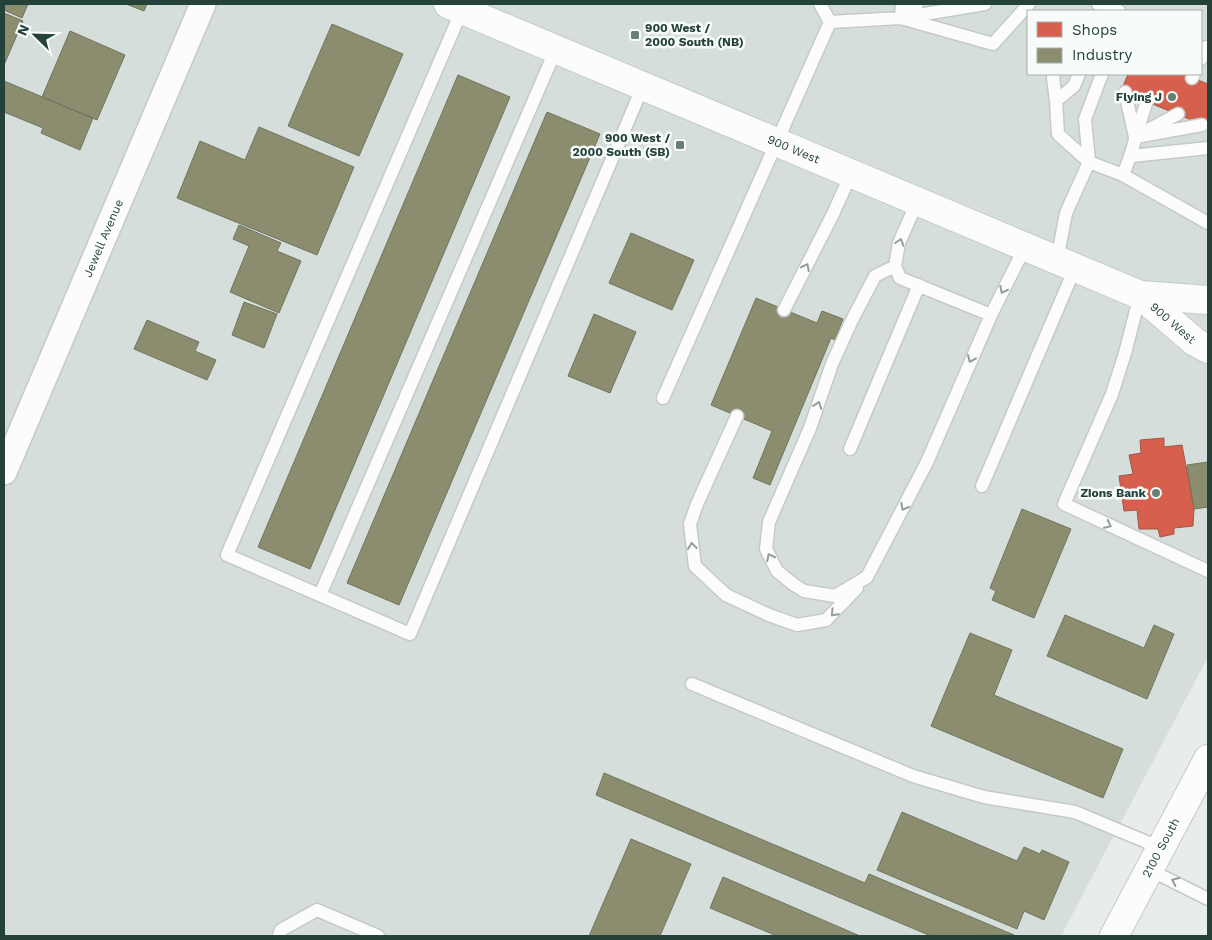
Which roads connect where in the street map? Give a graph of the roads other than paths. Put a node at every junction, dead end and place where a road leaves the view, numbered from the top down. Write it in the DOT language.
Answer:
graph roads {
  1 [pos="203,4"];
  2 [pos="820,4"];
  3 [pos="905,4"];
  4 [pos="917,4"];
  5 [pos="926,4"];
  6 [pos="945,4"];
  7 [pos="985,4"];
  8 [pos="1029,4"];
  9 [pos="1097,4"];
  10 [pos="463,6"];
  11 [pos="1115,10"];
  12 [pos="901,18"];
  13 [pos="830,22"];
  14 [pos="556,49"];
  15 [pos="1054,75"];
  16 [pos="1079,75"];
  17 [pos="1102,75"];
  18 [pos="642,86"];
  19 [pos="1125,92"];
  20 [pos="1056,100"];
  21 [pos="1147,101"];
  22 [pos="1178,114"];
  23 [pos="1202,125"];
  24 [pos="1135,137"];
  25 [pos="778,142"];
  26 [pos="1208,148"];
  27 [pos="1131,156"];
  28 [pos="1089,162"];
  29 [pos="851,174"];
  30 [pos="1123,176"];
  31 [pos="917,202"];
  32 [pos="1208,223"];
  33 [pos="1026,247"];
  34 [pos="1066,264"];
  35 [pos="895,266"];
  36 [pos="919,285"];
  37 [pos="1140,295"];
  38 [pos="1208,300"];
  39 [pos="784,310"];
  40 [pos="991,315"];
  41 [pos="1208,349"];
  42 [pos="663,398"];
  43 [pos="737,416"];
  44 [pos="850,449"];
  45 [pos="4,472"];
  46 [pos="982,486"];
  47 [pos="1208,571"];
  48 [pos="867,577"];
  49 [pos="320,595"];
  50 [pos="692,684"];
  51 [pos="1208,759"];
  52 [pos="1156,859"];
  53 [pos="1204,896"];
  54 [pos="279,936"];
  55 [pos="378,936"];
  56 [pos="1114,936"];
  1 -- 45 [label="street, Jewell Avenue"];
  2 -- 13 [label="lane"];
  3 -- 12 [label="lane"];
  4 -- 12 [label="lane"];
  5 -- 12 [label="lane"];
  6 -- 12 [label="lane"];
  7 -- 12 [label="lane"];
  8 -- 12 [label="lane"];
  9 -- 11 [label="lane"];
  10 -- 14 [label="main road, 900 West"];
  10 -- 49 [label="lane"];
  12 -- 13 [label="lane"];
  13 -- 25 [label="lane"];
  14 -- 18 [label="main road, 900 West"];
  14 -- 49 [label="lane"];
  15 -- 20 [label="lane"];
  16 -- 20 [label="lane"];
  17 -- 28 [label="lane"];
  18 -- 25 [label="main road, 900 West"];
  18 -- 49 [label="lane"];
  19 -- 24 [label="lane"];
  20 -- 28 [label="lane"];
  21 -- 24 [label="lane"];
  22 -- 24 [label="lane"];
  23 -- 24 [label="lane"];
  24 -- 27 [label="lane"];
  25 -- 29 [label="main road, 900 West"];
  25 -- 42 [label="lane"];
  26 -- 27 [label="lane"];
  27 -- 30 [label="lane"];
  28 -- 30 [label="lane"];
  28 -- 34 [label="lane"];
  29 -- 31 [label="main road, 900 West"];
  39 -- 29 [label="lane, one-way"];
  30 -- 32 [label="lane"];
  31 -- 33 [label="main road, 900 West"];
  35 -- 31 [label="lane, one-way"];
  33 -- 34 [label="main road, 900 West"];
  33 -- 40 [label="lane, one-way"];
  34 -- 37 [label="main road, 900 West"];
  34 -- 46 [label="lane"];
  35 -- 36 [label="lane"];
  48 -- 35 [label="lane, one-way"];
  36 -- 40 [label="lane"];
  36 -- 44 [label="lane"];
  37 -- 38 [label="main road, 900 West"];
  37 -- 41 [label="main road, 900 West"];
  37 -- 47 [label="lane, one-way"];
  40 -- 48 [label="lane, one-way"];
  48 -- 43 [label="lane, one-way"];
  50 -- 52 [label="lane"];
  51 -- 52 [label="main road, 2100 South"];
  53 -- 52 [label="lane, one-way"];
  52 -- 56 [label="main road, 2100 South"];
  54 -- 55 [label="lane"];
}
